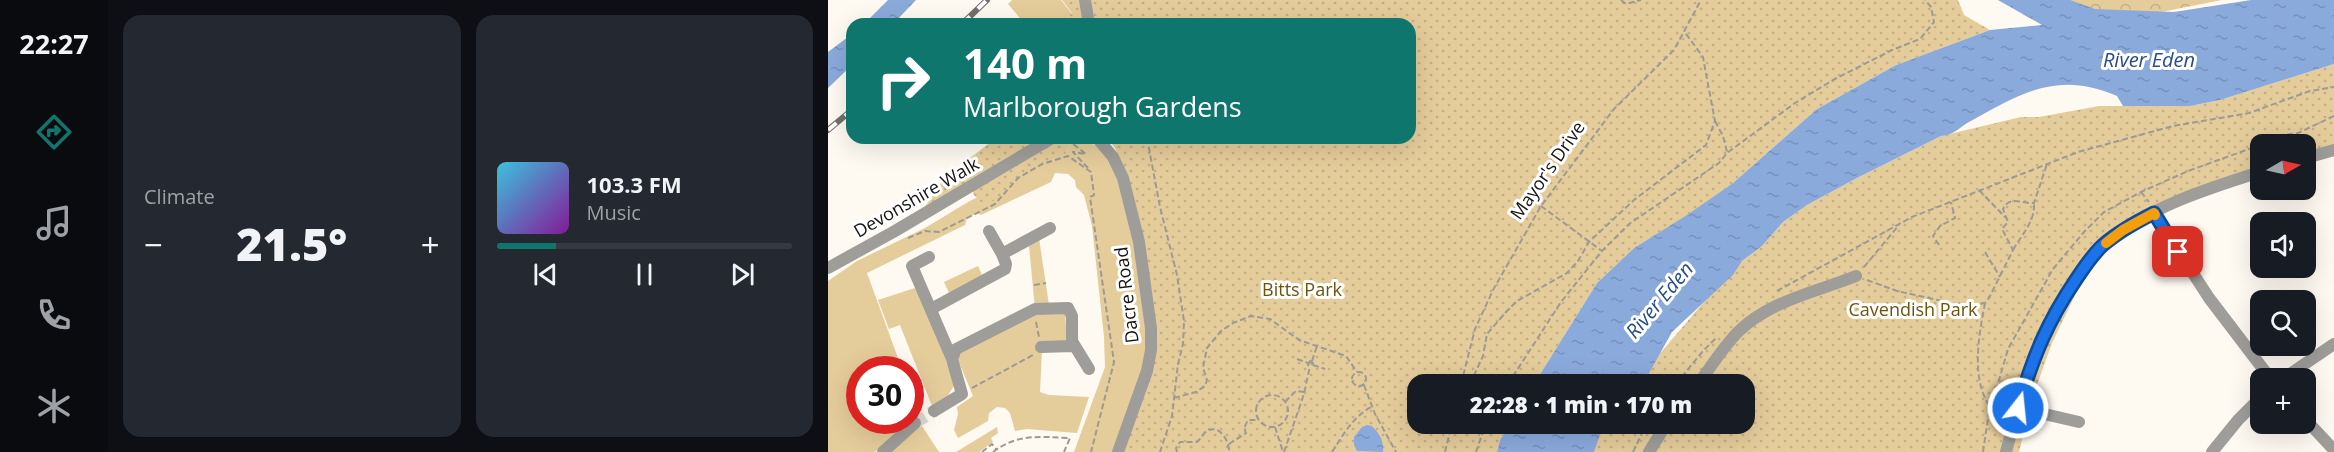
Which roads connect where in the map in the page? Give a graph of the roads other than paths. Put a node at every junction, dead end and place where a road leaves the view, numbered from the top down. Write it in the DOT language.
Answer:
graph roads {
  1 [pos="1085,0"];
  2 [pos="1088,18"];
  3 [pos="1042,144"];
  4 [pos="1102,144"];
  5 [pos="2334,150"];
  6 [pos="2316,155"];
  7 [pos="2250,175"];
  8 [pos="2154,213"];
  9 [pos="1050,228"];
  10 [pos="989,231"];
  11 [pos="1002,254"];
  12 [pos="929,257"];
  13 [pos="828,268"];
  14 [pos="1856,276"];
  15 [pos="931,309"];
  16 [pos="1073,343"];
  17 [pos="2334,344"];
  18 [pos="1041,347"];
  19 [pos="952,359"];
  20 [pos="2262,368"];
  21 [pos="2299,368"];
  22 [pos="1089,369"];
  23 [pos="1705,374"];
  24 [pos="2018,408"];
  25 [pos="2250,408"];
  26 [pos="934,411"];
  27 [pos="2079,422"];
  28 [pos="2316,431"];
  29 [pos="903,434"];
  30 [pos="1660,434"];
  31 [pos="2334,450"];
  32 [pos="883,452"];
  33 [pos="1118,452"];
  34 [pos="1649,452"];
  35 [pos="2006,452"];
  36 [pos="2212,452"];
  1 -- 2 [label="street"];
  3 -- 13 [label="street, Devonshire Walk"];
  4 -- 33 [label="street, Dacre Road"];
  5 -- 6 [label="street"];
  7 -- 8 [label="street"];
  8 -- 20 [label="street"];
  8 -- 24 [label="street"];
  9 -- 11 [label="street"];
  10 -- 11 [label="street"];
  11 -- 15 [label="street"];
  12 -- 15 [label="street"];
  14 -- 23 [label="street"];
  15 -- 19 [label="street"];
  16 -- 18 [label="street"];
  16 -- 19 [label="street"];
  16 -- 22 [label="street"];
  17 -- 21 [label="street"];
  19 -- 26 [label="street"];
  24 -- 27 [label="street"];
  24 -- 35 [label="street"];
  25 -- 36 [label="street"];
  28 -- 31 [label="street"];
  29 -- 32 [label="street"];
  30 -- 34 [label="street"];
}
